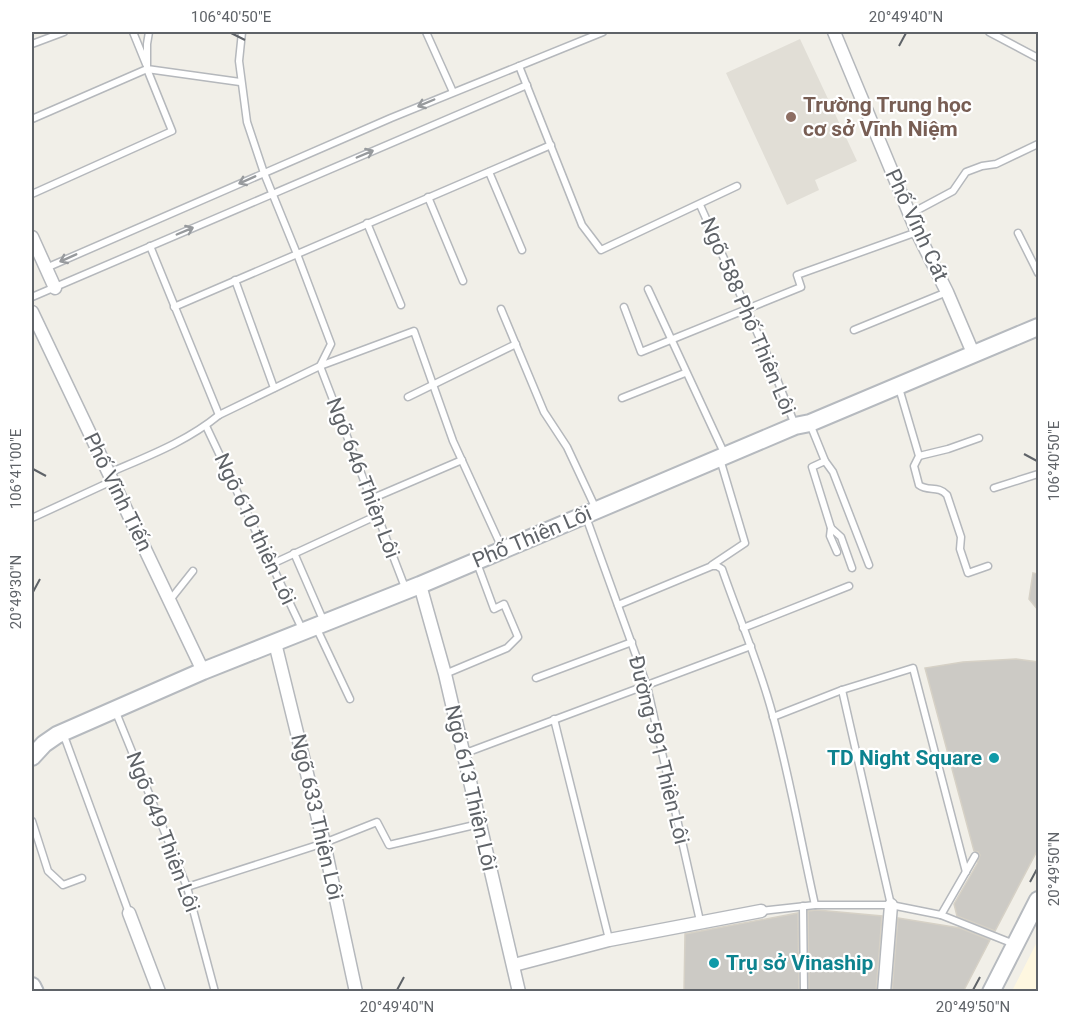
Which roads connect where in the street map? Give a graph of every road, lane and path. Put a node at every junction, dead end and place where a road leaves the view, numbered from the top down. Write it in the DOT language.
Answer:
graph roads {
  1 [pos="64,32"];
  2 [pos="133,32"];
  3 [pos="149,32"];
  4 [pos="242,32"];
  5 [pos="426,32"];
  6 [pos="603,32"];
  7 [pos="834,32"];
  8 [pos="989,32"];
  9 [pos="32,44"];
  10 [pos="1038,58"];
  11 [pos="519,66"];
  12 [pos="147,69"];
  13 [pos="240,82"];
  14 [pos="527,85"];
  15 [pos="453,92"];
  16 [pos="32,118"];
  17 [pos="1038,144"];
  18 [pos="551,145"];
  19 [pos="489,172"];
  20 [pos="264,173"];
  21 [pos="737,186"];
  22 [pos="272,193"];
  23 [pos="32,194"];
  24 [pos="428,197"];
  25 [pos="700,205"];
  26 [pos="910,214"];
  27 [pos="367,224"];
  28 [pos="917,232"];
  29 [pos="1018,233"];
  30 [pos="32,237"];
  31 [pos="150,246"];
  32 [pos="522,250"];
  33 [pos="297,254"];
  34 [pos="46,268"];
  35 [pos="1038,273"];
  36 [pos="235,280"];
  37 [pos="463,281"];
  38 [pos="55,288"];
  39 [pos="648,289"];
  40 [pos="947,292"];
  41 [pos="32,297"];
  42 [pos="400,304"];
  43 [pos="174,306"];
  44 [pos="624,307"];
  45 [pos="746,308"];
  46 [pos="501,309"];
  47 [pos="32,312"];
  48 [pos="1038,327"];
  49 [pos="854,330"];
  50 [pos="670,341"];
  51 [pos="516,344"];
  52 [pos="973,352"];
  53 [pos="320,366"];
  54 [pos="685,373"];
  55 [pos="434,384"];
  56 [pos="898,385"];
  57 [pos="274,388"];
  58 [pos="408,396"];
  59 [pos="622,398"];
  60 [pos="219,415"];
  61 [pos="803,425"];
  62 [pos="206,426"];
  63 [pos="979,438"];
  64 [pos="919,456"];
  65 [pos="723,457"];
  66 [pos="462,460"];
  67 [pos="825,461"];
  68 [pos="1038,474"];
  69 [pos="111,477"];
  70 [pos="994,488"];
  71 [pos="371,499"];
  72 [pos="591,512"];
  73 [pos="378,515"];
  74 [pos="32,518"];
  75 [pos="831,528"];
  76 [pos="502,549"];
  77 [pos="837,552"];
  78 [pos="294,553"];
  79 [pos="476,560"];
  80 [pos="272,564"];
  81 [pos="868,566"];
  82 [pos="988,566"];
  83 [pos="709,567"];
  84 [pos="852,568"];
  85 [pos="193,571"];
  86 [pos="849,586"];
  87 [pos="413,587"];
  88 [pos="170,600"];
  89 [pos="618,604"];
  90 [pos="315,627"];
  91 [pos="743,628"];
  92 [pos="632,642"];
  93 [pos="275,643"];
  94 [pos="751,646"];
  95 [pos="203,671"];
  96 [pos="445,674"];
  97 [pos="536,678"];
  98 [pos="647,686"];
  99 [pos="842,690"];
  100 [pos="350,699"];
  101 [pos="115,709"];
  102 [pos="773,717"];
  103 [pos="554,719"];
  104 [pos="63,732"];
  105 [pos="462,754"];
  106 [pos="32,757"];
  107 [pos="32,821"];
  108 [pos="479,824"];
  109 [pos="324,843"];
  110 [pos="975,856"];
  111 [pos="966,872"];
  112 [pos="82,878"];
  113 [pos="187,887"];
  114 [pos="1038,900"];
  115 [pos="815,905"];
  116 [pos="891,905"];
  117 [pos="803,906"];
  118 [pos="761,910"];
  119 [pos="129,913"];
  120 [pos="941,915"];
  121 [pos="700,921"];
  122 [pos="609,940"];
  123 [pos="1015,944"];
  124 [pos="513,965"];
  125 [pos="32,986"];
  126 [pos="35,992"];
  127 [pos="159,992"];
  128 [pos="215,992"];
  129 [pos="356,992"];
  130 [pos="519,992"];
  131 [pos="804,992"];
  132 [pos="884,992"];
  133 [pos="991,992"];
  1 -- 9 [label="lane"];
  2 -- 12 [label="lane"];
  3 -- 12 [label="lane"];
  4 -- 13 [label="lane"];
  5 -- 15 [label="lane"];
  6 -- 11 [label="lane"];
  7 -- 26 [label="street, Phố Vĩnh Cát"];
  8 -- 10 [label="lane"];
  11 -- 14 [label="lane"];
  11 -- 15 [label="lane"];
  12 -- 13 [label="lane"];
  12 -- 16 [label="lane"];
  12 -- 23 [label="lane"];
  13 -- 20 [label="lane"];
  14 -- 18 [label="lane"];
  22 -- 14 [label="lane, one-way"];
  15 -- 20 [label="lane, one-way"];
  17 -- 26 [label="lane"];
  18 -- 19 [label="lane"];
  18 -- 25 [label="lane"];
  19 -- 24 [label="lane"];
  19 -- 32 [label="lane"];
  20 -- 22 [label="lane"];
  20 -- 34 [label="lane, one-way"];
  21 -- 25 [label="lane"];
  31 -- 22 [label="lane, one-way"];
  22 -- 33 [label="lane"];
  24 -- 27 [label="lane"];
  24 -- 37 [label="lane"];
  25 -- 45 [label="lane, Ngõ 588 Phố Thiên Lôi"];
  26 -- 28 [label="street, Phố Vĩnh Cát"];
  27 -- 33 [label="lane"];
  27 -- 42 [label="lane"];
  28 -- 40 [label="street, Phố Vĩnh Cát"];
  28 -- 45 [label="lane"];
  29 -- 35 [label="lane"];
  30 -- 34 [label="street"];
  31 -- 38 [label="lane"];
  31 -- 43 [label="lane"];
  33 -- 36 [label="lane"];
  33 -- 53 [label="lane"];
  34 -- 38 [label="street"];
  36 -- 43 [label="lane"];
  36 -- 57 [label="lane"];
  38 -- 41 [label="lane"];
  39 -- 50 [label="lane"];
  40 -- 49 [label="lane"];
  40 -- 52 [label="street, Phố Vĩnh Cát"];
  43 -- 60 [label="lane"];
  44 -- 50 [label="lane"];
  45 -- 50 [label="lane"];
  45 -- 61 [label="lane, Ngõ 588 Phố Thiên Lôi"];
  46 -- 51 [label="lane, Đường 591 Thiên Lôi"];
  47 -- 69 [label="street, Phố Vĩnh Tiến"];
  48 -- 52 [label="main road, Phố Thiên Lôi"];
  50 -- 54 [label="lane"];
  51 -- 55 [label="lane"];
  51 -- 72 [label="lane, Đường 591 Thiên Lôi"];
  52 -- 56 [label="main road, Phố Thiên Lôi"];
  53 -- 55 [label="lane"];
  53 -- 57 [label="lane"];
  53 -- 71 [label="lane, Ngõ 646 Thiên Lôi"];
  54 -- 59 [label="lane"];
  54 -- 65 [label="lane"];
  55 -- 58 [label="lane"];
  55 -- 66 [label="lane"];
  56 -- 61 [label="main road, Phố Thiên Lôi"];
  56 -- 64 [label="lane"];
  57 -- 60 [label="lane"];
  60 -- 62 [label="lane"];
  61 -- 65 [label="main road, Phố Thiên Lôi"];
  61 -- 67 [label="lane, Ngõ 588 Phố Thiên Lôi"];
  62 -- 69 [label="lane"];
  62 -- 80 [label="lane, Ngõ 610 thiên Lôi"];
  63 -- 64 [label="lane"];
  64 -- 82 [label="lane"];
  65 -- 72 [label="main road, Phố Thiên Lôi"];
  65 -- 83 [label="lane"];
  66 -- 71 [label="lane"];
  66 -- 76 [label="lane"];
  67 -- 75 [label="lane"];
  67 -- 81 [label="lane, Ngõ 588 Phố Thiên Lôi"];
  68 -- 70 [label="lane"];
  69 -- 74 [label="lane"];
  69 -- 88 [label="street, Phố Vĩnh Tiến"];
  71 -- 73 [label="lane, Ngõ 646 Thiên Lôi"];
  72 -- 76 [label="main road, Phố Thiên Lôi"];
  72 -- 89 [label="lane, Đường 591 Thiên Lôi"];
  73 -- 78 [label="lane"];
  73 -- 87 [label="lane, Ngõ 646 Thiên Lôi"];
  75 -- 77 [label="lane"];
  75 -- 84 [label="lane"];
  76 -- 79 [label="main road, Phố Thiên Lôi"];
  78 -- 80 [label="lane"];
  78 -- 90 [label="lane"];
  79 -- 87 [label="main road, Phố Thiên Lôi"];
  79 -- 96 [label="lane"];
  80 -- 90 [label="lane, Ngõ 610 thiên Lôi"];
  83 -- 89 [label="lane"];
  83 -- 91 [label="lane"];
  85 -- 88 [label="lane"];
  86 -- 91 [label="lane"];
  87 -- 90 [label="main road, Phố Thiên Lôi"];
  87 -- 96 [label="street, Ngõ 613 Thiên Lôi"];
  88 -- 95 [label="street, Phố Vĩnh Tiến"];
  89 -- 92 [label="lane, Đường 591 Thiên Lôi"];
  90 -- 93 [label="main road, Phố Thiên Lôi"];
  90 -- 100 [label="lane"];
  91 -- 94 [label="lane"];
  92 -- 97 [label="lane"];
  92 -- 98 [label="lane, Đường 591 Thiên Lôi"];
  93 -- 95 [label="main road, Phố Thiên Lôi"];
  93 -- 109 [label="street, Ngõ 633 Thiên Lôi"];
  94 -- 98 [label="lane"];
  94 -- 102 [label="lane"];
  95 -- 101 [label="main road, Phố Thiên Lôi"];
  96 -- 105 [label="street, Ngõ 613 Thiên Lôi"];
  98 -- 103 [label="lane"];
  98 -- 121 [label="lane, Đường 591 Thiên Lôi"];
  99 -- 102 [label="lane"];
  99 -- 111 [label="lane"];
  99 -- 116 [label="lane"];
  101 -- 104 [label="main road, Phố Thiên Lôi"];
  101 -- 113 [label="lane, Ngõ 649 Thiên Lôi"];
  102 -- 115 [label="lane"];
  103 -- 105 [label="lane"];
  103 -- 122 [label="lane"];
  104 -- 106 [label="main road, Phố Thiên Lôi"];
  104 -- 119 [label="lane"];
  105 -- 108 [label="street, Ngõ 613 Thiên Lôi"];
  107 -- 112 [label="lane"];
  108 -- 109 [label="lane"];
  108 -- 124 [label="street, Ngõ 613 Thiên Lôi"];
  109 -- 113 [label="lane"];
  109 -- 129 [label="street, Ngõ 633 Thiên Lôi"];
  110 -- 111 [label="lane"];
  111 -- 120 [label="lane"];
  113 -- 128 [label="lane, Ngõ 649 Thiên Lôi"];
  114 -- 123 [label="main road"];
  115 -- 116 [label="lane"];
  115 -- 117 [label="lane"];
  116 -- 120 [label="lane"];
  116 -- 132 [label="street"];
  117 -- 118 [label="lane"];
  117 -- 131 [label="lane"];
  118 -- 121 [label="street"];
  119 -- 127 [label="street"];
  120 -- 123 [label="lane"];
  121 -- 122 [label="street"];
  122 -- 124 [label="street"];
  123 -- 133 [label="main road"];
  124 -- 130 [label="street, Ngõ 613 Thiên Lôi"];
  125 -- 126 [label="main road"];
}
